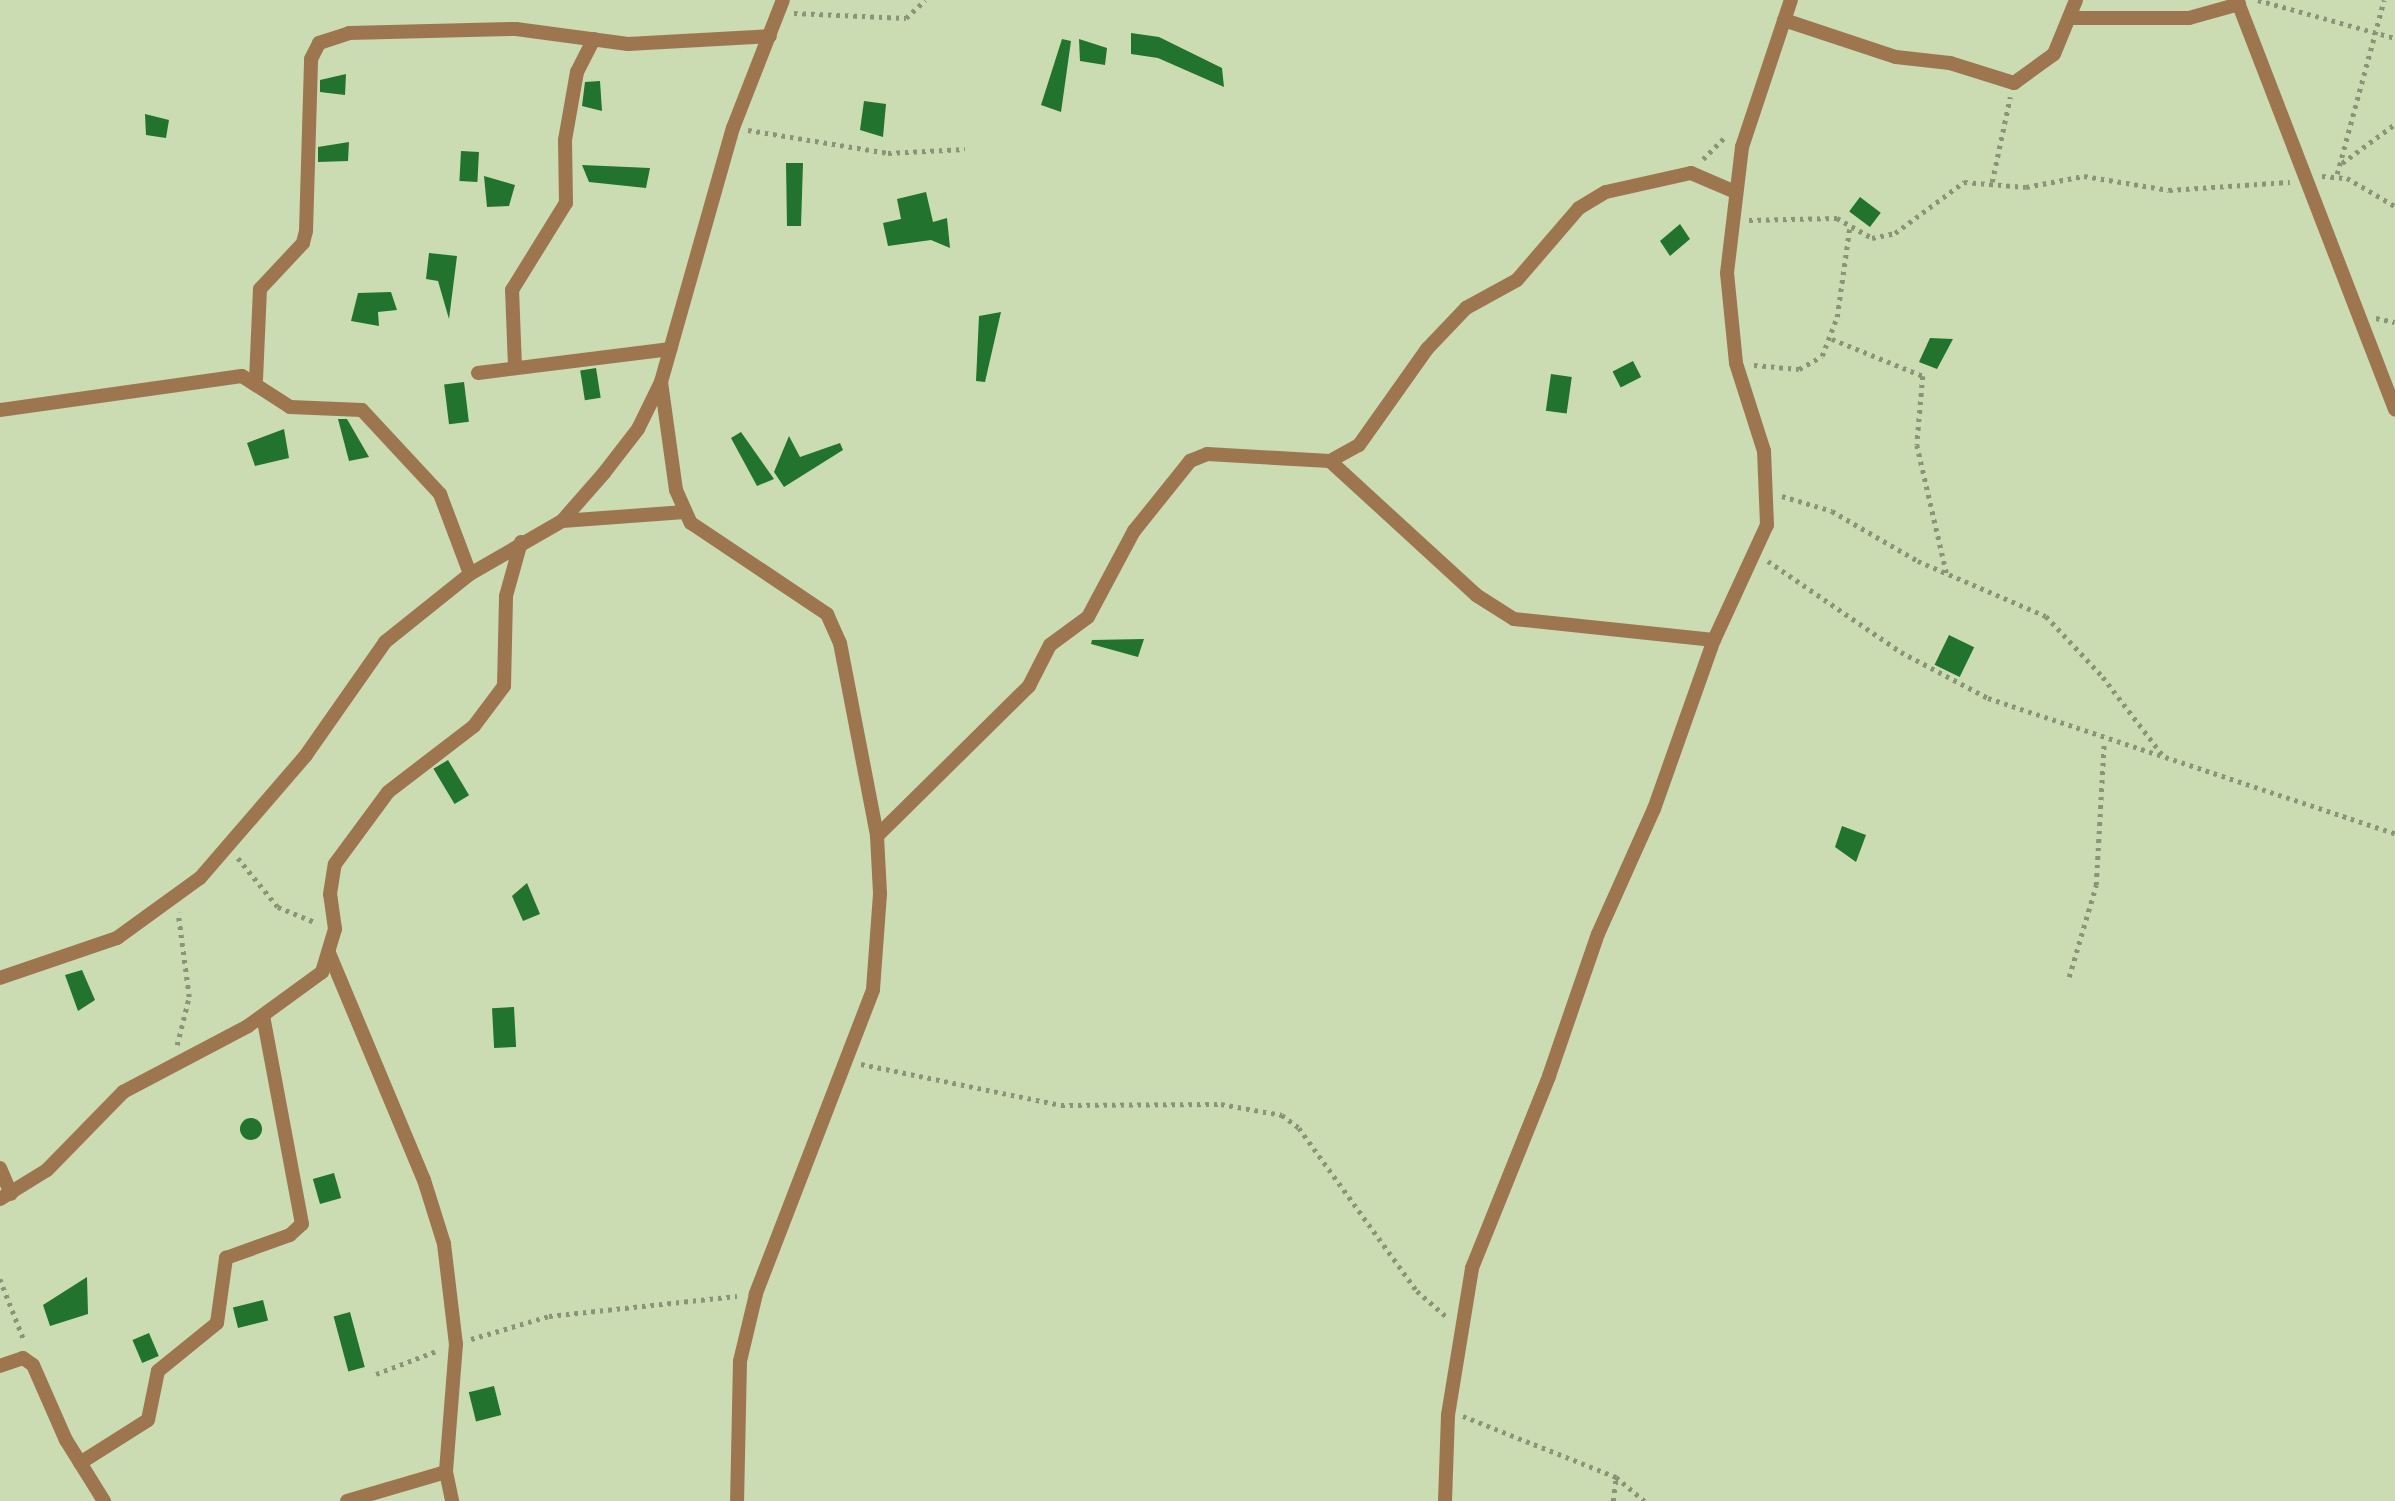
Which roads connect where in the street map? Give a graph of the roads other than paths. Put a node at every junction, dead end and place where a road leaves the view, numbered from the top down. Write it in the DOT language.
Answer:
graph roads {
  1 [pos="783,0"];
  2 [pos="1791,0"];
  3 [pos="2076,0"];
  4 [pos="2238,2"];
  5 [pos="2073,18"];
  6 [pos="1784,20"];
  7 [pos="770,36"];
  8 [pos="594,38"];
  9 [pos="1733,191"];
  10 [pos="671,349"];
  11 [pos="515,367"];
  12 [pos="478,373"];
  13 [pos="256,380"];
  14 [pos="661,382"];
  15 [pos="0,410"];
  16 [pos="2395,410"];
  17 [pos="1330,461"];
  18 [pos="685,512"];
  19 [pos="562,521"];
  20 [pos="521,542"];
  21 [pos="470,573"];
  22 [pos="1714,640"];
  23 [pos="877,836"];
  24 [pos="330,953"];
  25 [pos="0,978"];
  26 [pos="263,1016"];
  27 [pos="0,1168"];
  28 [pos="6,1196"];
  29 [pos="0,1366"];
  30 [pos="80,1462"];
  31 [pos="446,1472"];
  32 [pos="104,1501"];
  33 [pos="347,1501"];
  34 [pos="452,1501"];
  35 [pos="737,1501"];
  36 [pos="1445,1501"];
  1 -- 7 [label="street"];
  2 -- 6 [label="street"];
  3 -- 5 [label="street"];
  4 -- 5 [label="street"];
  4 -- 16 [label="street"];
  5 -- 6 [label="street"];
  6 -- 9 [label="street"];
  7 -- 8 [label="street"];
  7 -- 10 [label="street"];
  8 -- 11 [label="street"];
  8 -- 13 [label="street"];
  9 -- 17 [label="street"];
  9 -- 22 [label="street"];
  10 -- 11 [label="street"];
  10 -- 14 [label="street"];
  11 -- 12 [label="street"];
  13 -- 15 [label="street"];
  13 -- 21 [label="street"];
  14 -- 18 [label="street"];
  14 -- 19 [label="street"];
  17 -- 22 [label="street"];
  17 -- 23 [label="street"];
  18 -- 19 [label="street"];
  18 -- 23 [label="street"];
  19 -- 20 [label="street"];
  20 -- 21 [label="street"];
  20 -- 24 [label="street"];
  21 -- 25 [label="street"];
  22 -- 36 [label="street"];
  23 -- 35 [label="street"];
  24 -- 26 [label="street"];
  24 -- 31 [label="street"];
  26 -- 28 [label="street"];
  26 -- 30 [label="street"];
  27 -- 28 [label="street"];
  29 -- 30 [label="street"];
  30 -- 32 [label="street"];
  31 -- 33 [label="street"];
  31 -- 34 [label="street"];
}
